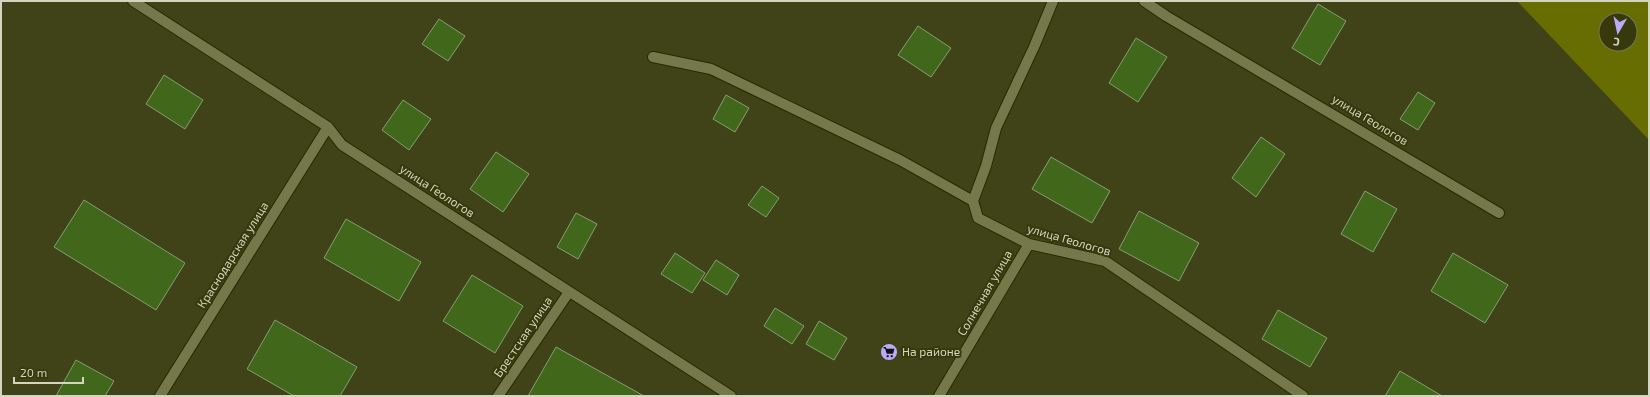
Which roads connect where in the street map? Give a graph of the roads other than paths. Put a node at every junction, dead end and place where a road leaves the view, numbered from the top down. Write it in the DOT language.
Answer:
graph roads {
  1 [pos="133,1"];
  2 [pos="1053,1"];
  3 [pos="1144,1"];
  4 [pos="653,57"];
  5 [pos="328,128"];
  6 [pos="973,201"];
  7 [pos="1500,213"];
  8 [pos="1029,244"];
  9 [pos="569,292"];
  10 [pos="160,396"];
  11 [pos="498,396"];
  12 [pos="731,396"];
  13 [pos="939,396"];
  14 [pos="1303,396"];
  1 -- 5 [label="street, улица Геологов"];
  2 -- 6 [label="street"];
  3 -- 7 [label="street, улица Геологов"];
  4 -- 6 [label="street"];
  5 -- 9 [label="street, улица Геологов"];
  5 -- 10 [label="street, Краснодарская улица"];
  6 -- 8 [label="street, улица Геологов"];
  8 -- 13 [label="street, Солнечная улица"];
  8 -- 14 [label="street, улица Геологов"];
  9 -- 11 [label="street, Брестская улица"];
  9 -- 12 [label="street, улица Геологов"];
}
